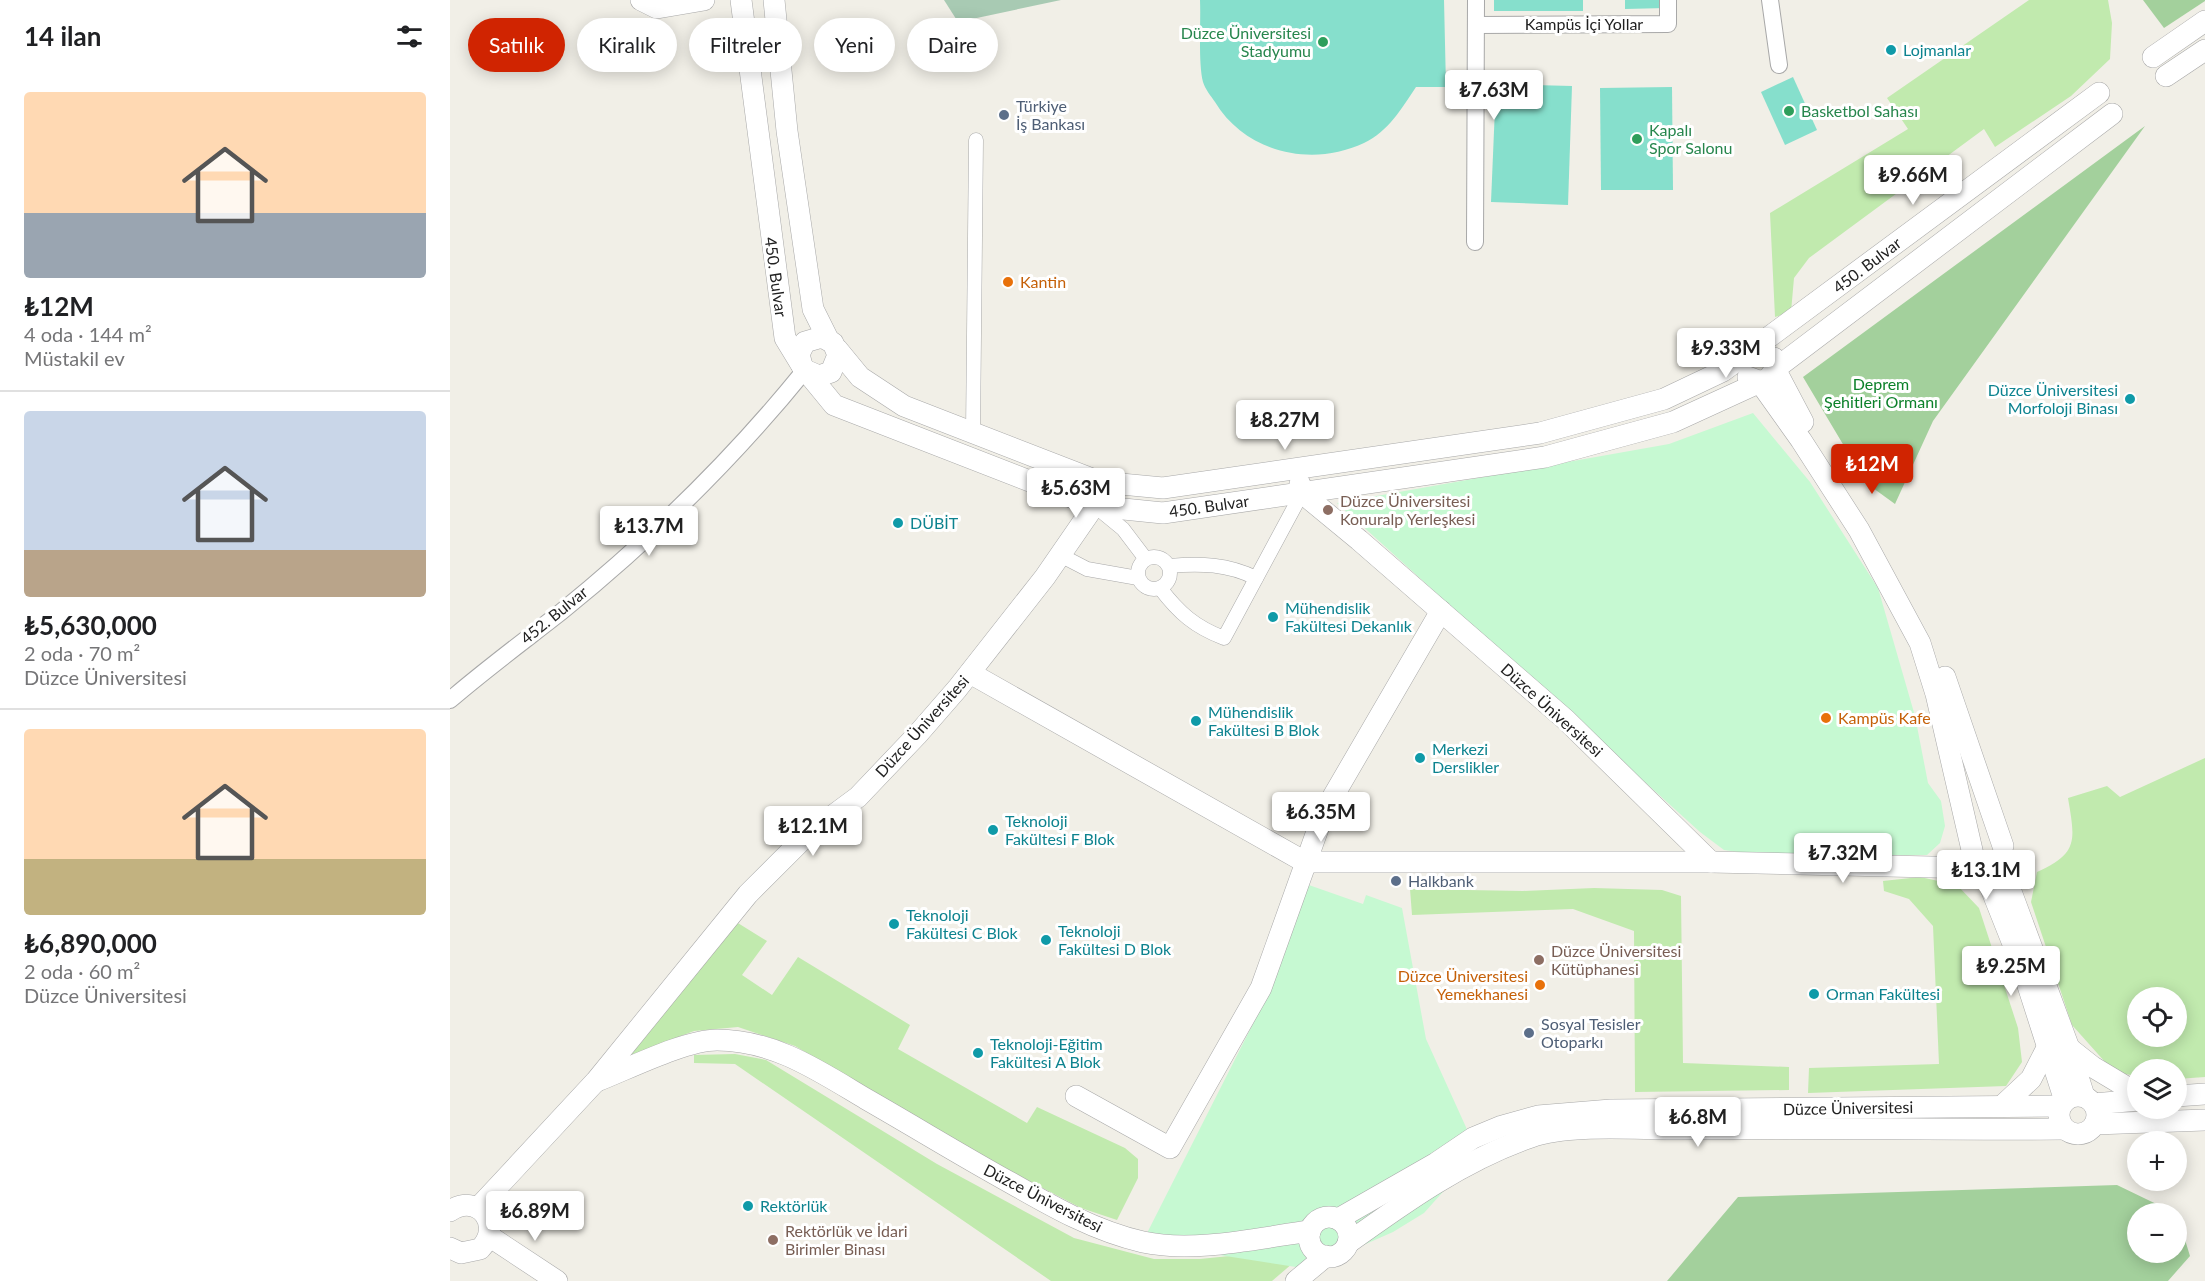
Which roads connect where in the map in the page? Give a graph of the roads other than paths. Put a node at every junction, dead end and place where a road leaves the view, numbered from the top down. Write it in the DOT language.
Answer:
graph roads {
  1 [pos="641,0"];
  2 [pos="704,0"];
  3 [pos="741,0"];
  4 [pos="774,0"];
  5 [pos="1476,0"];
  6 [pos="1668,0"];
  7 [pos="1770,0"];
  8 [pos="2205,21"];
  9 [pos="1477,25"];
  10 [pos="2205,50"];
  11 [pos="1779,65"];
  12 [pos="2099,93"];
  13 [pos="2112,114"];
  14 [pos="976,140"];
  15 [pos="1475,242"];
  16 [pos="832,344"];
  17 [pos="1749,353"];
  18 [pos="803,368"];
  19 [pos="1767,375"];
  20 [pos="973,433"];
  21 [pos="1296,469"];
  22 [pos="1100,482"];
  23 [pos="1302,493"];
  24 [pos="1094,506"];
  25 [pos="1060,555"];
  26 [pos="1145,558"];
  27 [pos="1169,566"];
  28 [pos="1138,578"];
  29 [pos="1256,578"];
  30 [pos="1160,588"];
  31 [pos="1441,611"];
  32 [pos="970,673"];
  33 [pos="450,700"];
  34 [pos="2003,846"];
  35 [pos="1712,861"];
  36 [pos="1305,862"];
  37 [pos="1986,873"];
  38 [pos="2048,1046"];
  39 [pos="2069,1048"];
  40 [pos="596,1082"];
  41 [pos="2127,1087"];
  42 [pos="2205,1094"];
  43 [pos="2187,1095"];
  44 [pos="1076,1096"];
  45 [pos="2127,1101"];
  46 [pos="2002,1106"];
  47 [pos="2080,1106"];
  48 [pos="2205,1120"];
  49 [pos="2065,1129"];
  50 [pos="478,1208"];
  51 [pos="450,1211"];
  52 [pos="1338,1219"];
  53 [pos="1310,1231"];
  54 [pos="489,1236"];
  55 [pos="1348,1243"];
  56 [pos="450,1248"];
  57 [pos="1326,1256"];
  58 [pos="557,1281"];
  59 [pos="1296,1281"];
  1 -- 2 [label="street"];
  3 -- 18 [label="street, 450. Bulvar"];
  4 -- 16 [label="street, 450. Bulvar"];
  5 -- 9 [label="street"];
  6 -- 9 [label="street, Kampüs İçi Yollar"];
  7 -- 11 [label="street"];
  8 -- 10 [label="street"];
  9 -- 15 [label="street"];
  12 -- 17 [label="street, 450. Bulvar"];
  13 -- 19 [label="street, 450. Bulvar"];
  14 -- 20 [label="street"];
  16 -- 18 [label="street"];
  16 -- 18 [label="street"];
  16 -- 20 [label="street, 450. Bulvar"];
  17 -- 19 [label="street"];
  17 -- 21 [label="street, 450. Bulvar"];
  18 -- 24 [label="street, 450. Bulvar"];
  18 -- 33 [label="street, 452. Bulvar"];
  19 -- 23 [label="street, 450. Bulvar"];
  19 -- 34 [label="street"];
  19 -- 37 [label="street"];
  20 -- 22 [label="street, 450. Bulvar"];
  21 -- 22 [label="street, 450. Bulvar"];
  21 -- 23 [label="street"];
  22 -- 24 [label="street, Düzce Üniversitesi"];
  23 -- 24 [label="street, 450. Bulvar"];
  23 -- 29 [label="street"];
  23 -- 31 [label="street, Düzce Üniversitesi"];
  24 -- 25 [label="street, Düzce Üniversitesi"];
  24 -- 26 [label="street"];
  25 -- 28 [label="street"];
  25 -- 32 [label="street, Düzce Üniversitesi"];
  26 -- 27 [label="street"];
  26 -- 28 [label="street"];
  27 -- 29 [label="street"];
  27 -- 30 [label="street"];
  28 -- 30 [label="street"];
  29 -- 30 [label="street"];
  31 -- 35 [label="street, Düzce Üniversitesi"];
  31 -- 36 [label="street"];
  32 -- 36 [label="street"];
  32 -- 40 [label="street, Düzce Üniversitesi"];
  34 -- 37 [label="street"];
  34 -- 37 [label="street"];
  35 -- 36 [label="street"];
  35 -- 37 [label="street"];
  36 -- 44 [label="street"];
  37 -- 38 [label="street"];
  37 -- 39 [label="street"];
  38 -- 46 [label="street"];
  38 -- 47 [label="street"];
  39 -- 41 [label="street"];
  39 -- 47 [label="street"];
  40 -- 50 [label="street, Düzce Üniversitesi"];
  40 -- 53 [label="street, Düzce Üniversitesi"];
  42 -- 43 [label="street"];
  45 -- 47 [label="street"];
  46 -- 47 [label="street, Düzce Üniversitesi"];
  46 -- 52 [label="street, Düzce Üniversitesi"];
  47 -- 48 [label="street"];
  47 -- 49 [label="street"];
  47 -- 49 [label="street"];
  49 -- 55 [label="street"];
  50 -- 51 [label="street"];
  50 -- 54 [label="street"];
  52 -- 53 [label="street"];
  52 -- 55 [label="street"];
  53 -- 57 [label="street"];
  54 -- 56 [label="street"];
  54 -- 58 [label="street"];
  55 -- 57 [label="street"];
  57 -- 59 [label="street"];
}
